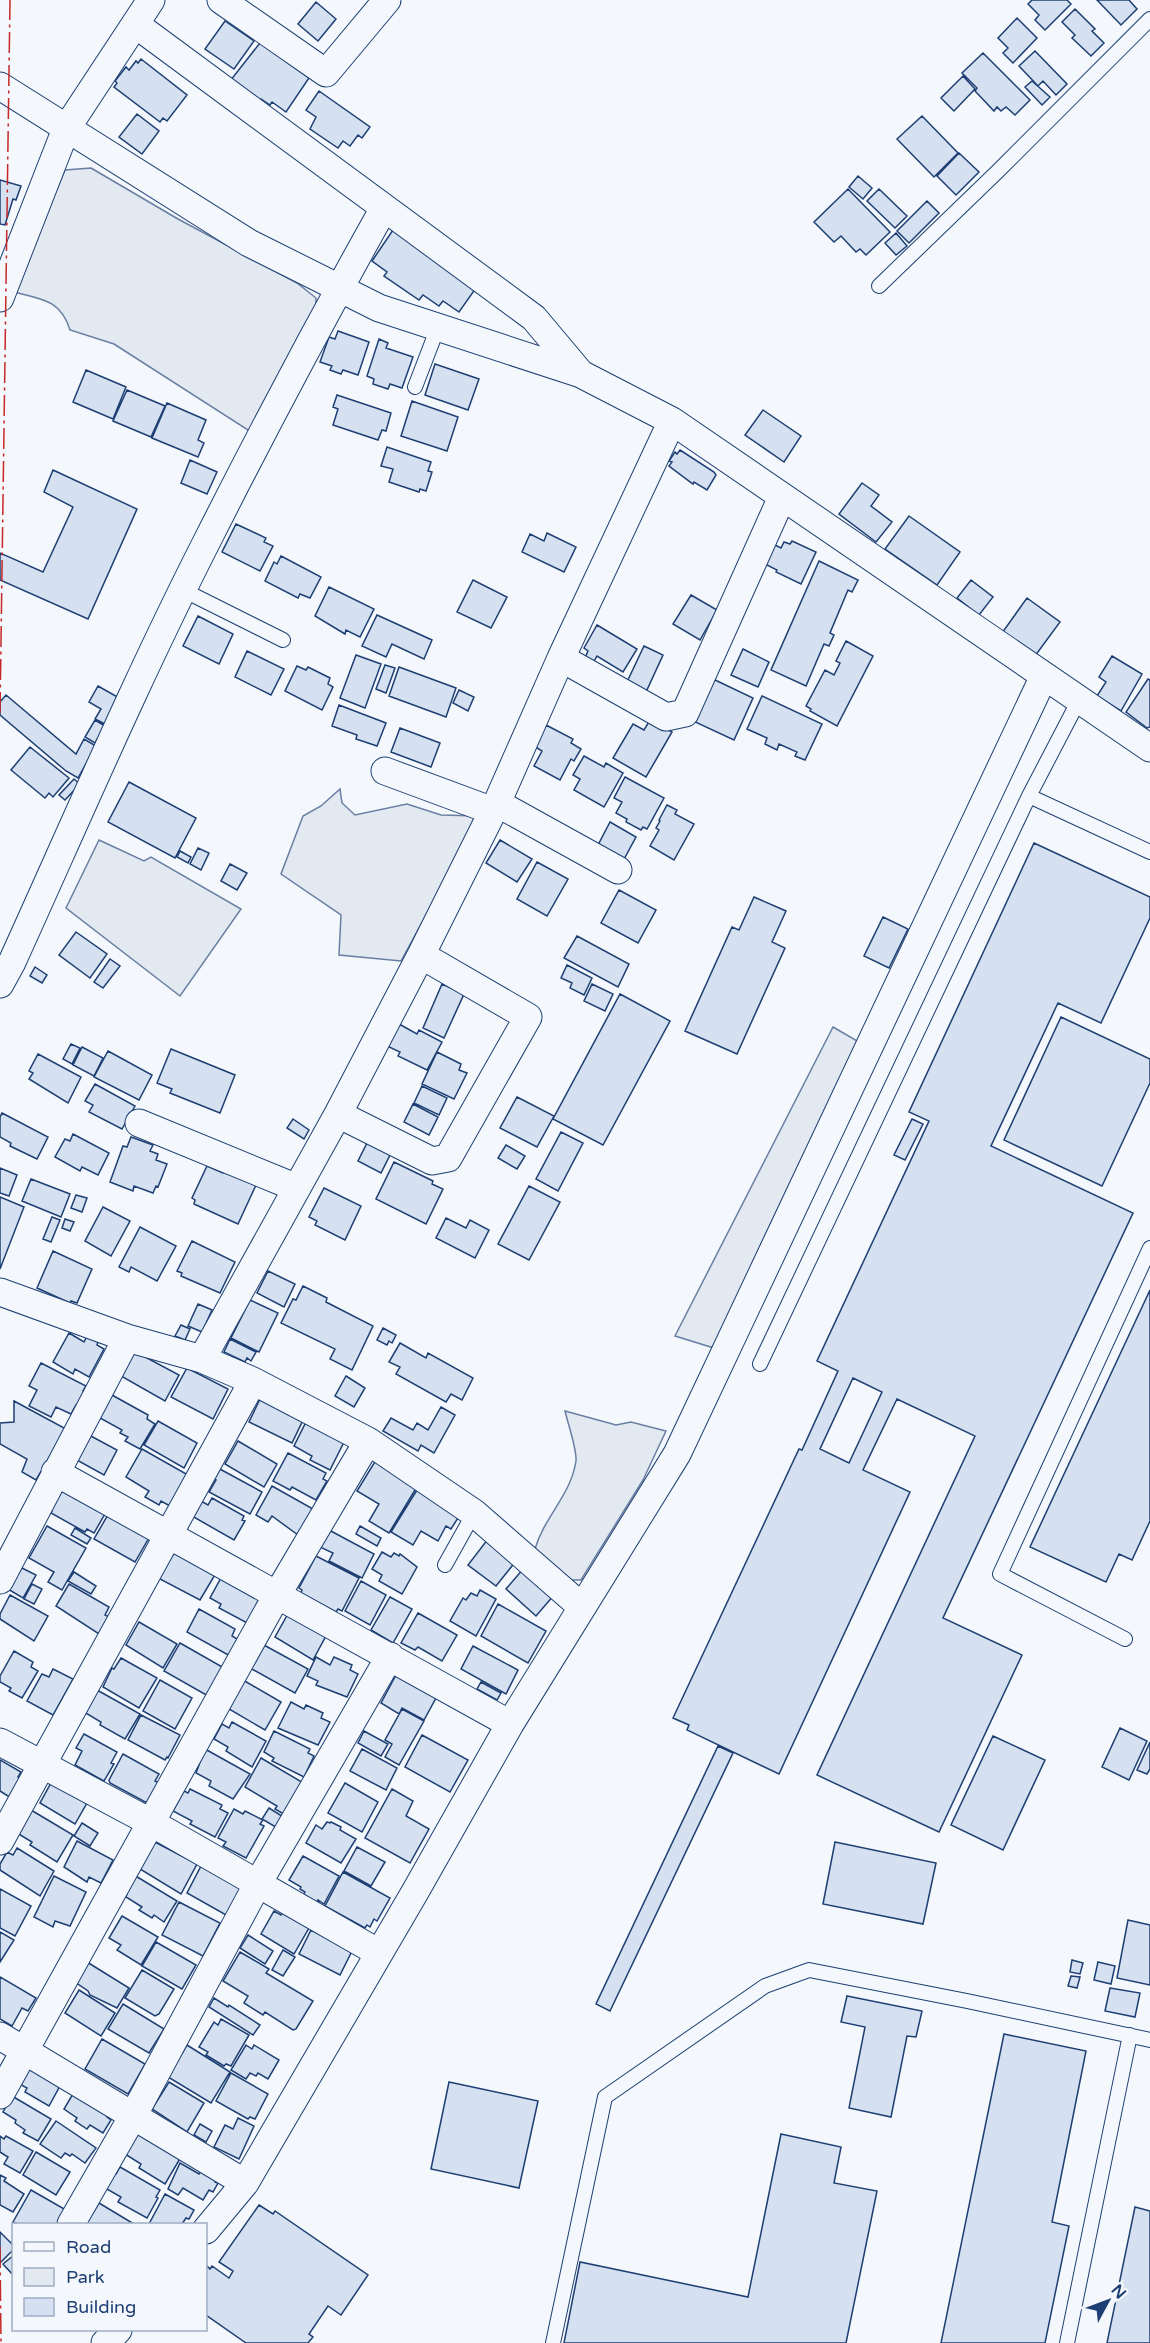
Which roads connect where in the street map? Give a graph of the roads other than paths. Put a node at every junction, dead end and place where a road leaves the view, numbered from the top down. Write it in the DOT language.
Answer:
graph roads {
  1 [pos="151,0"];
  2 [pos="221,0"];
  3 [pos="387,0"];
  4 [pos="1150,19"];
  5 [pos="135,24"];
  6 [pos="0,86"];
  7 [pos="66,129"];
  8 [pos="384,208"];
  9 [pos="8,255"];
  10 [pos="879,286"];
  11 [pos="339,288"];
  12 [pos="0,298"];
  13 [pos="438,327"];
  14 [pos="581,374"];
  15 [pos="415,387"];
  16 [pos="672,421"];
  17 [pos="782,497"];
  18 [pos="183,590"];
  19 [pos="283,640"];
  20 [pos="561,658"];
  21 [pos="1044,676"];
  22 [pos="1079,700"];
  23 [pos="1150,748"];
  24 [pos="385,771"];
  25 [pos="1029,796"];
  26 [pos="495,807"];
  27 [pos="1150,852"];
  28 [pos="618,870"];
  29 [pos="422,955"];
  30 [pos="4,965"];
  31 [pos="338,1114"];
  32 [pos="139,1123"];
  33 [pos="297,1188"];
  34 [pos="1150,1248"];
  35 [pos="0,1292"];
  36 [pos="127,1338"];
  37 [pos="202,1359"];
  38 [pos="760,1364"];
  39 [pos="253,1381"];
  40 [pos="368,1441"];
  41 [pos="55,1472"];
  42 [pos="474,1514"];
  43 [pos="170,1534"];
  44 [pos="9,1541"];
  45 [pos="445,1565"];
  46 [pos="0,1580"];
  47 [pos="277,1595"];
  48 [pos="582,1607"];
  49 [pos="1125,1639"];
  50 [pos="390,1656"];
  51 [pos="510,1724"];
  52 [pos="0,1742"];
  53 [pos="42,1764"];
  54 [pos="150,1822"];
  55 [pos="0,1841"];
  56 [pos="257,1885"];
  57 [pos="379,1953"];
  58 [pos="1130,2035"];
  59 [pos="0,2036"];
  60 [pos="1150,2040"];
  61 [pos="24,2051"];
  62 [pos="0,2095"];
  63 [pos="133,2116"];
  64 [pos="246,2183"];
  65 [pos="72,2223"];
  66 [pos="207,2229"];
  67 [pos="117,2331"];
  68 [pos="105,2343"];
  69 [pos="553,2343"];
  70 [pos="1067,2343"];
  1 -- 5 [label="street"];
  2 -- 3 [label="street"];
  4 -- 10 [label="lane"];
  5 -- 7 [label="street"];
  5 -- 8 [label="street"];
  6 -- 7 [label="street"];
  7 -- 9 [label="street"];
  7 -- 11 [label="street"];
  8 -- 11 [label="street"];
  8 -- 14 [label="street"];
  9 -- 12 [label="street"];
  11 -- 13 [label="street"];
  11 -- 18 [label="street"];
  13 -- 14 [label="street"];
  13 -- 15 [label="lane"];
  14 -- 16 [label="street"];
  16 -- 17 [label="street"];
  16 -- 20 [label="street"];
  17 -- 20 [label="street"];
  17 -- 21 [label="street"];
  18 -- 19 [label="lane"];
  18 -- 30 [label="street"];
  20 -- 26 [label="street"];
  21 -- 22 [label="street"];
  21 -- 48 [label="street"];
  22 -- 23 [label="street"];
  22 -- 25 [label="lane"];
  24 -- 26 [label="street"];
  25 -- 27 [label="lane"];
  25 -- 38 [label="lane"];
  26 -- 28 [label="street"];
  26 -- 29 [label="street"];
  29 -- 31 [label="street"];
  29 -- 31 [label="street"];
  31 -- 33 [label="street"];
  32 -- 33 [label="street"];
  33 -- 37 [label="street"];
  34 -- 49 [label="lane"];
  35 -- 36 [label="street"];
  36 -- 37 [label="street"];
  36 -- 41 [label="street"];
  37 -- 39 [label="street"];
  39 -- 40 [label="street"];
  39 -- 43 [label="street"];
  40 -- 42 [label="street"];
  40 -- 47 [label="street"];
  41 -- 43 [label="street"];
  41 -- 44 [label="street"];
  42 -- 45 [label="lane"];
  42 -- 48 [label="street"];
  43 -- 47 [label="street"];
  43 -- 53 [label="street"];
  44 -- 46 [label="street"];
  47 -- 50 [label="street"];
  47 -- 54 [label="street"];
  48 -- 51 [label="street"];
  50 -- 51 [label="street"];
  50 -- 56 [label="street"];
  51 -- 57 [label="street"];
  52 -- 53 [label="street"];
  53 -- 54 [label="street"];
  53 -- 55 [label="street"];
  54 -- 56 [label="street"];
  54 -- 61 [label="street"];
  56 -- 57 [label="street"];
  56 -- 63 [label="street"];
  57 -- 64 [label="street"];
  58 -- 60 [label="lane"];
  58 -- 69 [label="lane"];
  58 -- 70 [label="lane"];
  59 -- 61 [label="street"];
  61 -- 62 [label="street"];
  61 -- 63 [label="street"];
  63 -- 64 [label="street"];
  63 -- 65 [label="street"];
  64 -- 66 [label="street"];
  67 -- 68 [label="street"];
}
